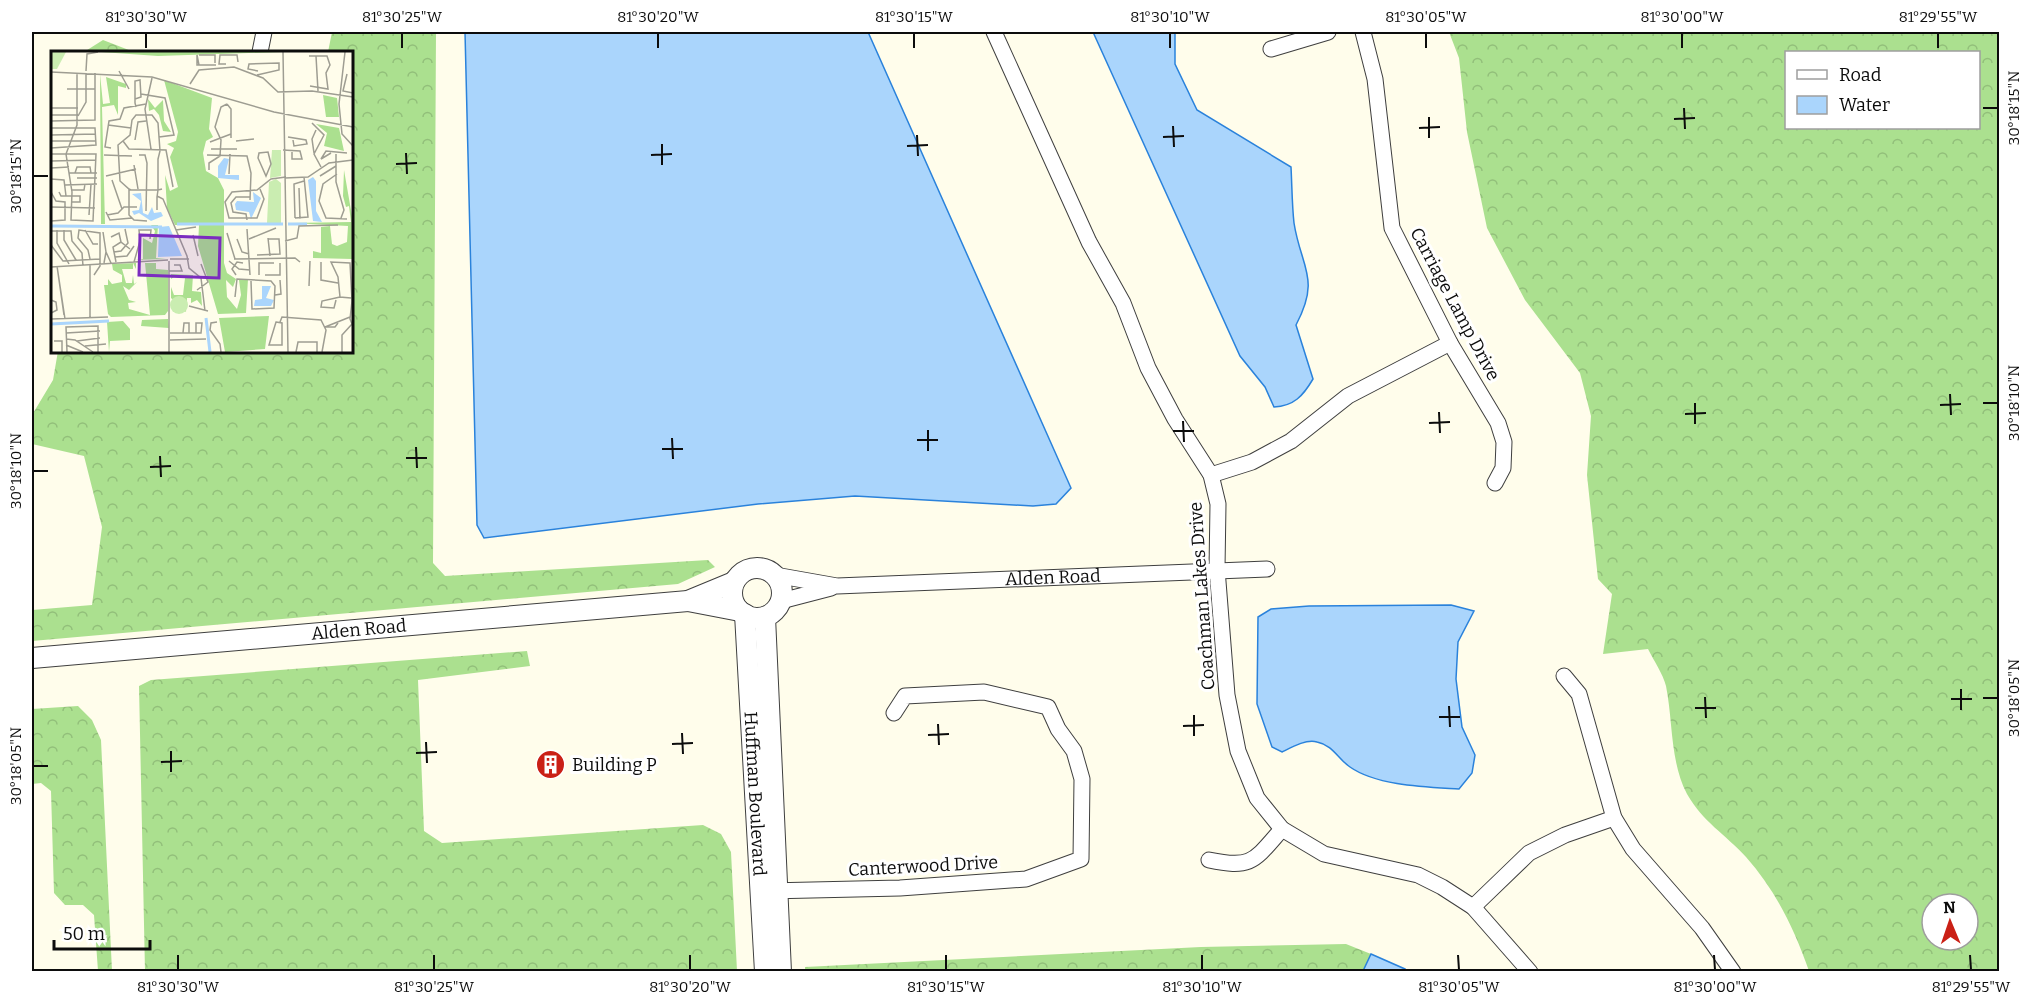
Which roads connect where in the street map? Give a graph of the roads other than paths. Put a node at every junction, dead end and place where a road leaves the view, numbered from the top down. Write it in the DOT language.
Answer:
graph roads {
  1 [pos="264,32"];
  2 [pos="994,32"];
  3 [pos="1328,32"];
  4 [pos="1363,32"];
  5 [pos="1271,49"];
  6 [pos="260,51"];
  7 [pos="1450,343"];
  8 [pos="1211,475"];
  9 [pos="1495,483"];
  10 [pos="1217,569"];
  11 [pos="1267,569"];
  12 [pos="775,574"];
  13 [pos="734,582"];
  14 [pos="837,586"];
  15 [pos="688,600"];
  16 [pos="781,602"];
  17 [pos="742,613"];
  18 [pos="765,617"];
  19 [pos="32,658"];
  20 [pos="1564,676"];
  21 [pos="894,713"];
  22 [pos="1614,818"];
  23 [pos="1282,829"];
  24 [pos="1209,860"];
  25 [pos="770,891"];
  26 [pos="1473,907"];
  27 [pos="765,972"];
  28 [pos="781,972"];
  29 [pos="1530,972"];
  30 [pos="1733,972"];
  1 -- 6 [label="street"];
  2 -- 8 [label="street, Coachman Lakes Drive"];
  3 -- 5 [label="street"];
  4 -- 7 [label="street, Carriage Lamp Drive"];
  7 -- 8 [label="street"];
  7 -- 9 [label="street, Carriage Lamp Drive"];
  8 -- 10 [label="street, Coachman Lakes Drive"];
  10 -- 11 [label="street, Alden Road"];
  10 -- 14 [label="street, Alden Road"];
  10 -- 23 [label="street, Coachman Lakes Drive"];
  12 -- 13 [label="street"];
  12 -- 14 [label="street, Alden Road"];
  12 -- 16 [label="street"];
  13 -- 15 [label="street, Alden Road"];
  13 -- 17 [label="street"];
  14 -- 16 [label="street, Alden Road"];
  15 -- 17 [label="street, Alden Road"];
  15 -- 19 [label="street, Alden Road"];
  16 -- 18 [label="street"];
  17 -- 18 [label="street"];
  17 -- 25 [label="street, Huffman Boulevard"];
  18 -- 25 [label="street, Huffman Boulevard"];
  20 -- 22 [label="street"];
  21 -- 25 [label="street, Canterwood Drive"];
  22 -- 26 [label="street"];
  22 -- 30 [label="street"];
  23 -- 24 [label="street"];
  23 -- 26 [label="street, Coachman Lakes Drive"];
  25 -- 27 [label="street, Huffman Boulevard"];
  25 -- 28 [label="street, Huffman Boulevard"];
  26 -- 29 [label="street, Coachman Lakes Drive"];
}
